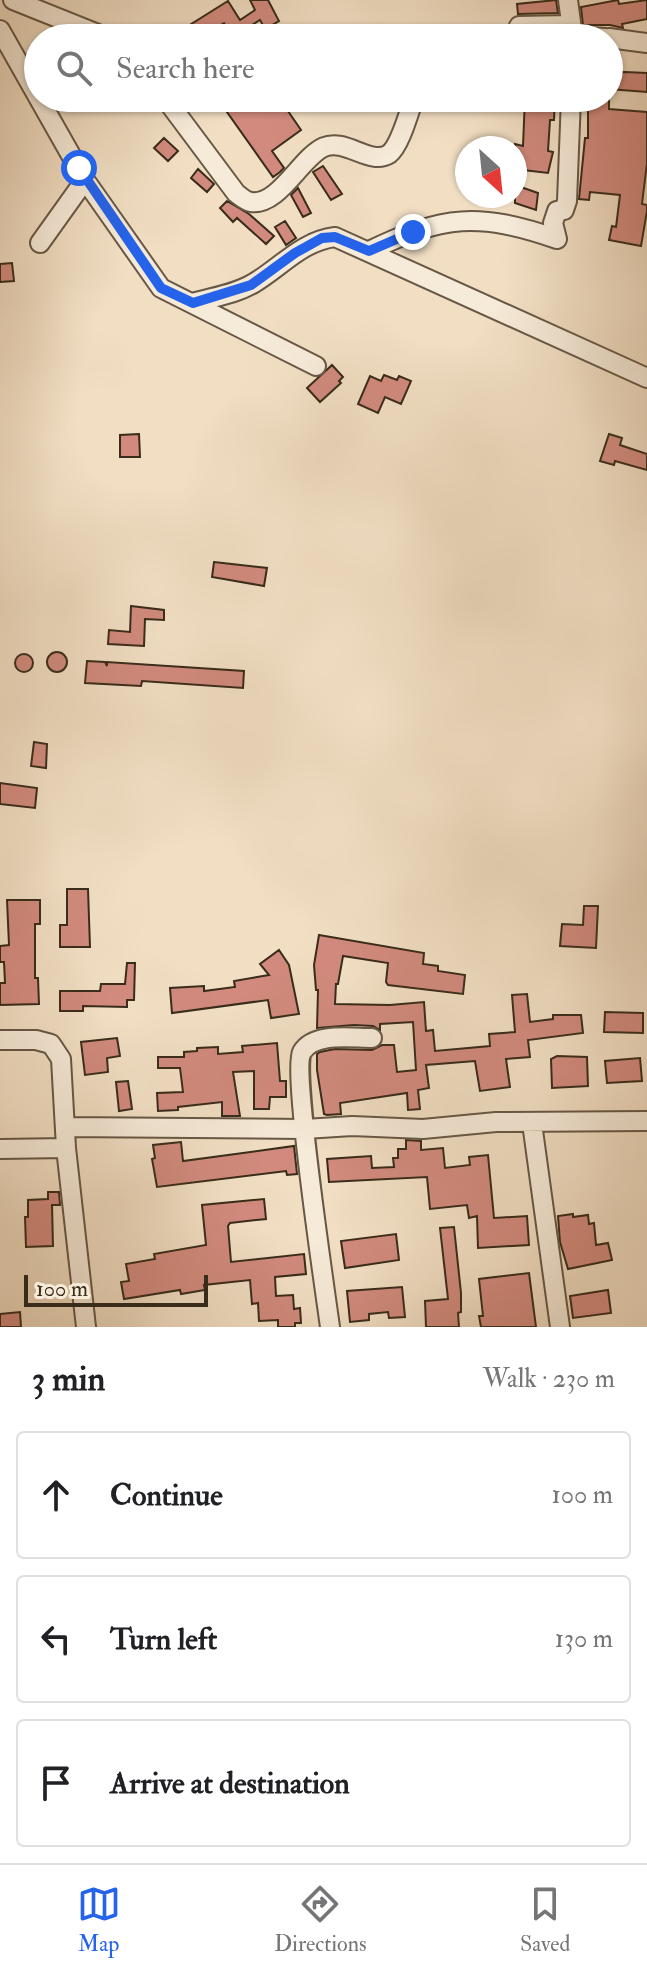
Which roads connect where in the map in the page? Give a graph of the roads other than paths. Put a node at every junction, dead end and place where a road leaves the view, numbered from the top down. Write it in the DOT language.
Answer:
graph roads {
  1 [pos="13,0"];
  2 [pos="568,0"];
  3 [pos="73,24"];
  4 [pos="571,24"];
  5 [pos="0,30"];
  6 [pos="623,40"];
  7 [pos="647,43"];
  8 [pos="24,72"];
  9 [pos="46,112"];
  10 [pos="175,112"];
  11 [pos="409,112"];
  12 [pos="570,112"];
  13 [pos="85,180"];
  14 [pos="40,243"];
  15 [pos="369,251"];
  16 [pos="193,303"];
  17 [pos="316,366"];
  18 [pos="647,378"];
  19 [pos="372,1038"];
  20 [pos="0,1040"];
  21 [pos="647,1121"];
  22 [pos="532,1123"];
  23 [pos="66,1127"];
  24 [pos="305,1129"];
  25 [pos="66,1148"];
  26 [pos="0,1149"];
  27 [pos="86,1327"];
  28 [pos="330,1327"];
  29 [pos="560,1327"];
  1 -- 3 [label="street"];
  2 -- 4 [label="street"];
  5 -- 8 [label="street"];
  6 -- 7 [label="street"];
  9 -- 13 [label="street"];
  10 -- 11 [label="street"];
  12 -- 15 [label="street"];
  13 -- 14 [label="street"];
  13 -- 16 [label="street"];
  15 -- 16 [label="street"];
  15 -- 18 [label="street"];
  16 -- 17 [label="street"];
  19 -- 24 [label="street"];
  20 -- 23 [label="street"];
  21 -- 22 [label="street"];
  22 -- 24 [label="street"];
  22 -- 29 [label="street"];
  23 -- 24 [label="street"];
  23 -- 25 [label="street"];
  24 -- 28 [label="street"];
  25 -- 26 [label="street"];
  25 -- 27 [label="street"];
}
